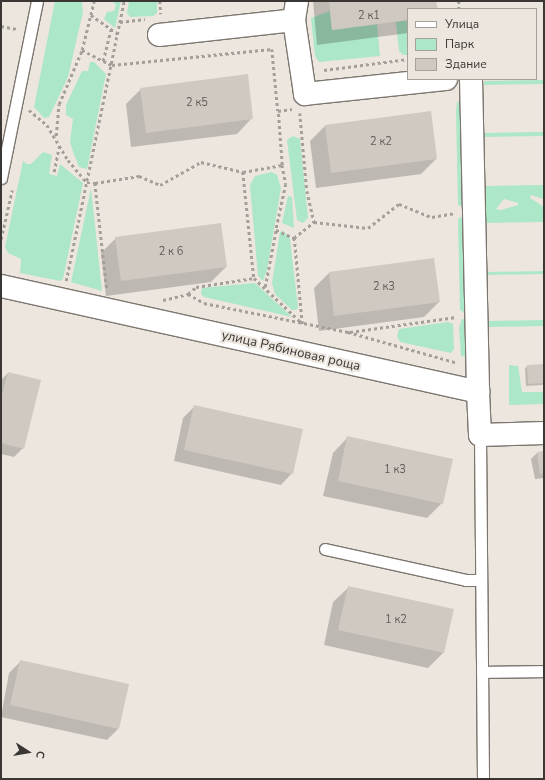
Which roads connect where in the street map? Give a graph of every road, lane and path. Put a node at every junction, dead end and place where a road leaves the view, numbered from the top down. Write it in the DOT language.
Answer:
graph roads {
  1 [pos="37,1"];
  2 [pos="94,1"];
  3 [pos="124,1"];
  4 [pos="295,10"];
  5 [pos="91,16"];
  6 [pos="120,22"];
  7 [pos="156,22"];
  8 [pos="111,30"];
  9 [pos="118,34"];
  10 [pos="82,50"];
  11 [pos="407,59"];
  12 [pos="103,61"];
  13 [pos="112,65"];
  14 [pos="318,70"];
  15 [pos="437,80"];
  16 [pos="471,80"];
  17 [pos="29,110"];
  18 [pos="278,111"];
  19 [pos="56,137"];
  20 [pos="60,146"];
  21 [pos="282,165"];
  22 [pos="54,172"];
  23 [pos="243,172"];
  24 [pos="1,178"];
  25 [pos="87,183"];
  26 [pos="95,183"];
  27 [pos="454,206"];
  28 [pos="454,213"];
  29 [pos="454,221"];
  30 [pos="314,222"];
  31 [pos="276,230"];
  32 [pos="294,238"];
  33 [pos="254,278"];
  34 [pos="1,286"];
  35 [pos="65,287"];
  36 [pos="265,288"];
  37 [pos="188,294"];
  38 [pos="108,296"];
  39 [pos="157,301"];
  40 [pos="456,309"];
  41 [pos="463,319"];
  42 [pos="302,324"];
  43 [pos="348,332"];
  44 [pos="458,356"];
  45 [pos="478,392"];
  46 [pos="544,433"];
  47 [pos="480,435"];
  48 [pos="325,550"];
  49 [pos="480,580"];
  50 [pos="544,671"];
  51 [pos="482,672"];
  52 [pos="483,779"];
  1 -- 24 [label="lane"];
  2 -- 5 [label="path"];
  3 -- 6 [label="path"];
  4 -- 7 [label="street"];
  4 -- 15 [label="street"];
  5 -- 8 [label="path"];
  5 -- 10 [label="path"];
  6 -- 7 [label="path"];
  6 -- 9 [label="path"];
  8 -- 9 [label="path"];
  8 -- 12 [label="path"];
  9 -- 13 [label="path"];
  10 -- 12 [label="path"];
  10 -- 19 [label="path"];
  11 -- 14 [label="path"];
  12 -- 13 [label="path"];
  13 -- 18 [label="path"];
  13 -- 25 [label="path"];
  16 -- 41 [label="street"];
  17 -- 19 [label="path"];
  18 -- 21 [label="path"];
  18 -- 30 [label="path"];
  19 -- 20 [label="path"];
  20 -- 22 [label="path"];
  20 -- 25 [label="path"];
  21 -- 23 [label="path"];
  21 -- 31 [label="path"];
  23 -- 26 [label="path"];
  23 -- 33 [label="path"];
  25 -- 26 [label="path"];
  25 -- 35 [label="path"];
  26 -- 38 [label="path"];
  27 -- 28 [label="path"];
  28 -- 29 [label="path"];
  28 -- 30 [label="path"];
  30 -- 32 [label="path"];
  31 -- 32 [label="path"];
  31 -- 36 [label="path"];
  32 -- 42 [label="path"];
  33 -- 36 [label="path"];
  33 -- 37 [label="path"];
  34 -- 45 [label="street, улица Рябиновая роща"];
  36 -- 42 [label="path"];
  37 -- 39 [label="path"];
  37 -- 42 [label="path"];
  40 -- 41 [label="path"];
  41 -- 43 [label="path"];
  41 -- 45 [label="street"];
  42 -- 43 [label="path"];
  43 -- 44 [label="path"];
  45 -- 47 [label="street"];
  46 -- 47 [label="street"];
  47 -- 49 [label="lane"];
  48 -- 49 [label="lane"];
  49 -- 51 [label="lane"];
  50 -- 51 [label="lane"];
  51 -- 52 [label="lane"];
}
